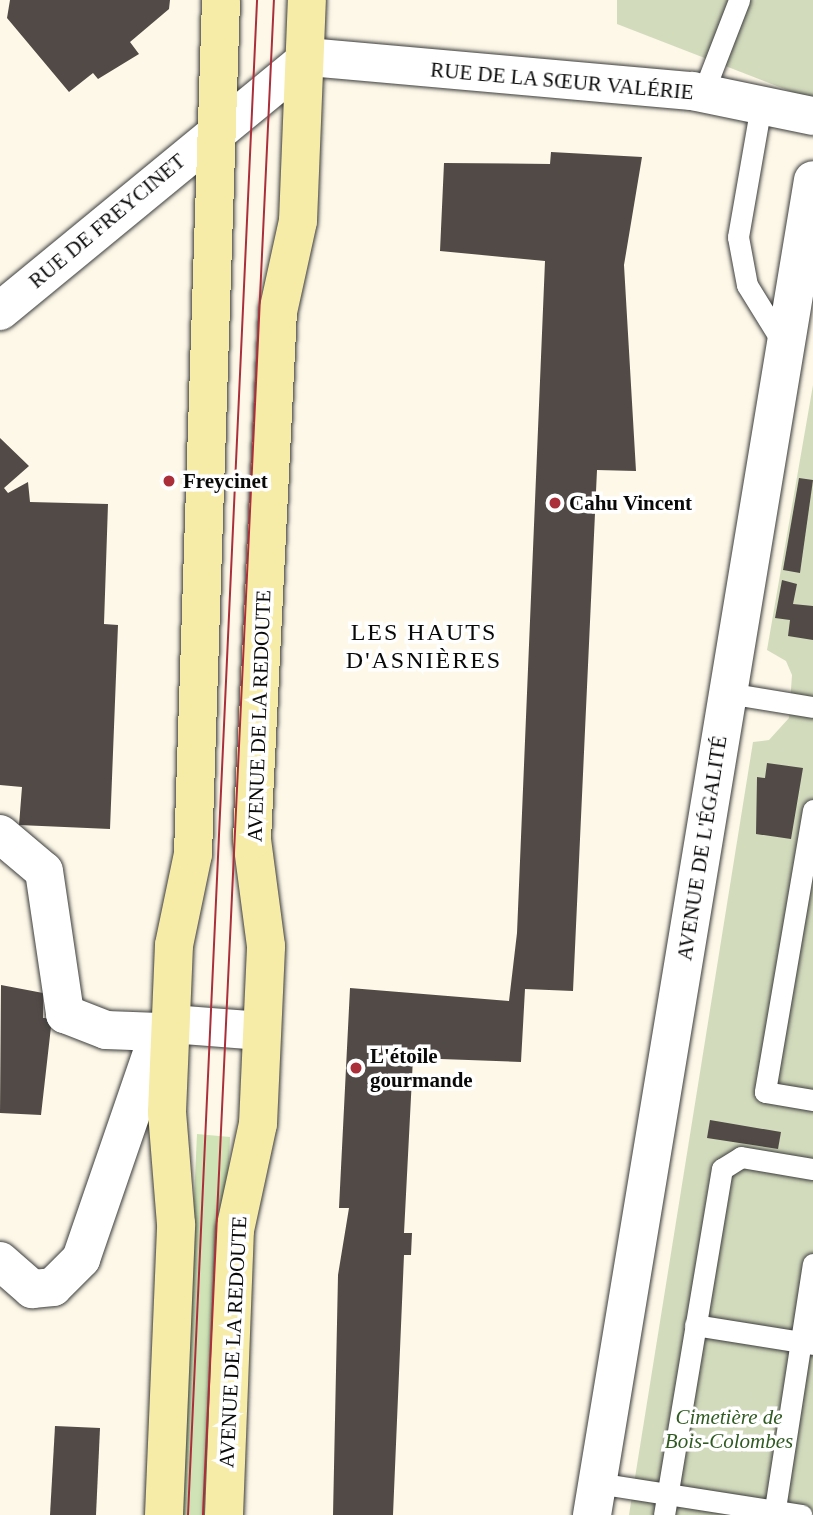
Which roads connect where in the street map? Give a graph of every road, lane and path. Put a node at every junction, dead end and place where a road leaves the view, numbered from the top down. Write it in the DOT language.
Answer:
graph roads {
  1 [pos="221,0"];
  2 [pos="307,0"];
  3 [pos="739,0"];
  4 [pos="309,57"];
  5 [pos="703,93"];
  6 [pos="761,105"];
  7 [pos="813,116"];
  8 [pos="215,130"];
  9 [pos="813,180"];
  10 [pos="0,311"];
  11 [pos="785,347"];
  12 [pos="728,693"];
  13 [pos="813,707"];
  14 [pos="813,810"];
  15 [pos="0,834"];
  16 [pos="805,898"];
  17 [pos="165,1028"];
  18 [pos="262,1031"];
  19 [pos="813,1100"];
  20 [pos="813,1169"];
  21 [pos="0,1261"];
  22 [pos="813,1264"];
  23 [pos="695,1325"];
  24 [pos="807,1343"];
  25 [pos="594,1499"];
  26 [pos="666,1505"];
  27 [pos="774,1513"];
  28 [pos="164,1515"];
  29 [pos="224,1515"];
  30 [pos="802,1515"];
  1 -- 8 [label="main road"];
  2 -- 4 [label="main road, AVENUE DE LA REDOUTE"];
  3 -- 5 [label="lane"];
  4 -- 5 [label="street, RUE DE LA SŒUR VALÉRIE"];
  4 -- 8 [label="street, RUE DE FREYCINET"];
  4 -- 18 [label="main road, AVENUE DE LA REDOUTE"];
  5 -- 6 [label="street, RUE DE LA SŒUR VALÉRIE"];
  6 -- 7 [label="street, RUE DE LA SŒUR VALÉRIE"];
  6 -- 11 [label="lane"];
  8 -- 10 [label="street, RUE DE FREYCINET"];
  8 -- 17 [label="main road"];
  9 -- 11 [label="street, AVENUE DE L'ÉGALITÉ"];
  11 -- 12 [label="street, AVENUE DE L'ÉGALITÉ"];
  12 -- 13 [label="lane"];
  12 -- 25 [label="street, AVENUE DE L'ÉGALITÉ"];
  14 -- 16 [label="lane"];
  15 -- 17 [label="street"];
  16 -- 19 [label="lane"];
  17 -- 18 [label="street"];
  17 -- 21 [label="street"];
  17 -- 28 [label="main road"];
  18 -- 29 [label="main road, AVENUE DE LA REDOUTE"];
  20 -- 23 [label="lane"];
  22 -- 24 [label="lane"];
  23 -- 24 [label="lane"];
  23 -- 26 [label="lane"];
  24 -- 27 [label="lane"];
  25 -- 26 [label="lane"];
  26 -- 27 [label="lane"];
  27 -- 30 [label="lane"];
}
